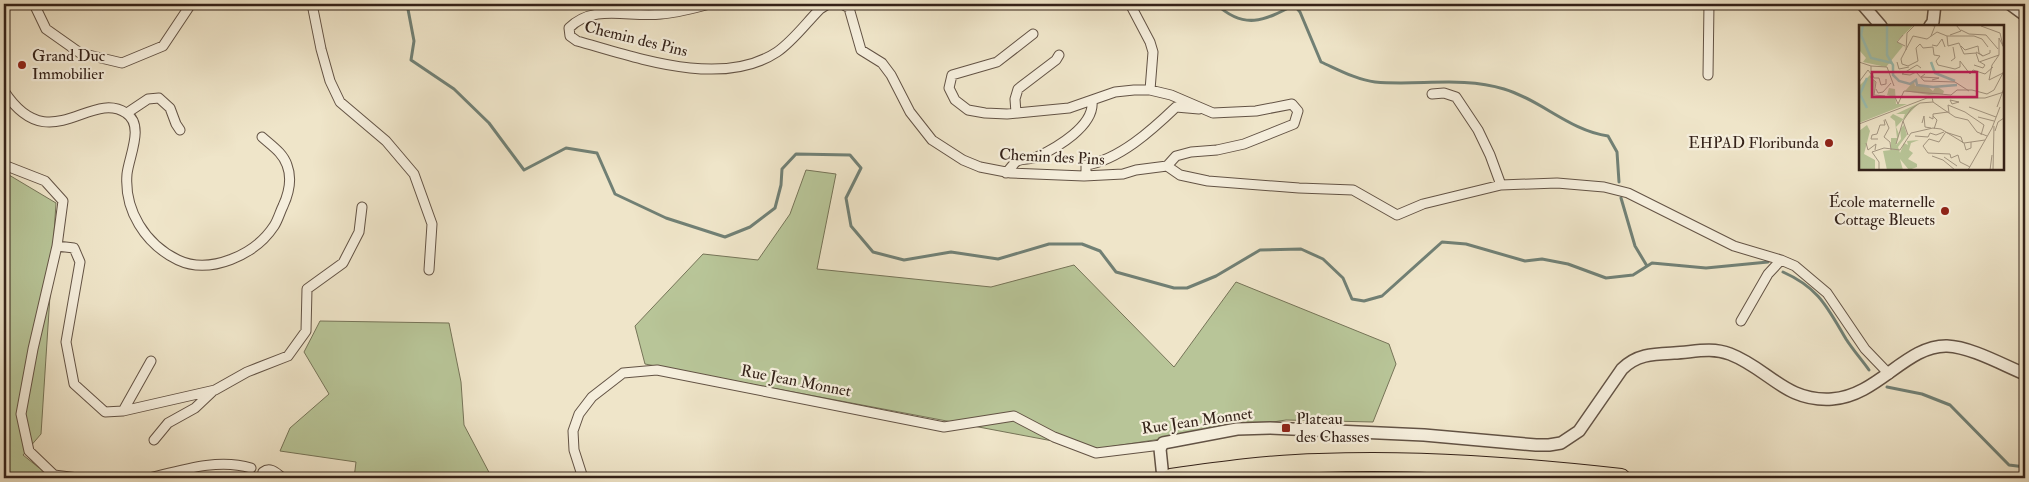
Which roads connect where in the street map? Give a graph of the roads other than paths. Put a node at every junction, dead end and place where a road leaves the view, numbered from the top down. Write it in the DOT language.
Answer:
graph roads {
  1 [pos="34,4"];
  2 [pos="190,4"];
  3 [pos="312,4"];
  4 [pos="710,4"];
  5 [pos="828,4"];
  6 [pos="842,4"];
  7 [pos="1130,4"];
  8 [pos="1709,4"];
  9 [pos="1714,4"];
  10 [pos="1862,4"];
  11 [pos="1935,4"];
  12 [pos="2010,4"];
  13 [pos="2025,16"];
  14 [pos="1880,25"];
  15 [pos="1931,25"];
  16 [pos="1033,34"];
  17 [pos="1714,42"];
  18 [pos="1059,55"];
  19 [pos="1708,75"];
  20 [pos="1150,90"];
  21 [pos="4,91"];
  22 [pos="1432,94"];
  23 [pos="1092,101"];
  24 [pos="1204,109"];
  25 [pos="127,113"];
  26 [pos="1016,113"];
  27 [pos="180,130"];
  28 [pos="262,137"];
  29 [pos="4,165"];
  30 [pos="1167,166"];
  31 [pos="1006,173"];
  32 [pos="1086,176"];
  33 [pos="1501,185"];
  34 [pos="362,207"];
  35 [pos="57,246"];
  36 [pos="1781,260"];
  37 [pos="429,270"];
  38 [pos="1741,321"];
  39 [pos="151,361"];
  40 [pos="1889,374"];
  41 [pos="2025,374"];
  42 [pos="215,390"];
  43 [pos="124,412"];
  44 [pos="154,440"];
  45 [pos="1161,445"];
  46 [pos="259,472"];
  47 [pos="78,478"];
  48 [pos="150,478"];
  49 [pos="283,478"];
  50 [pos="583,478"];
  51 [pos="1164,478"];
  52 [pos="1172,478"];
  53 [pos="1622,478"];
  1 -- 2 [label="street"];
  3 -- 37 [label="street"];
  4 -- 5 [label="street, Chemin des Pins"];
  6 -- 31 [label="street, Chemin des Pins"];
  7 -- 20 [label="street"];
  8 -- 19 [label="street"];
  9 -- 17 [label="street"];
  10 -- 14 [label="street"];
  11 -- 15 [label="street"];
  12 -- 13 [label="street"];
  16 -- 26 [label="street"];
  18 -- 26 [label="street"];
  20 -- 23 [label="street"];
  20 -- 24 [label="street"];
  21 -- 25 [label="street"];
  22 -- 33 [label="street"];
  23 -- 26 [label="street"];
  23 -- 31 [label="street"];
  24 -- 30 [label="street"];
  24 -- 32 [label="street"];
  25 -- 27 [label="street"];
  25 -- 28 [label="street"];
  29 -- 35 [label="street"];
  30 -- 32 [label="street, Chemin des Pins"];
  30 -- 33 [label="street"];
  31 -- 32 [label="street, Chemin des Pins"];
  33 -- 36 [label="street"];
  34 -- 42 [label="street"];
  35 -- 43 [label="street"];
  35 -- 47 [label="street"];
  36 -- 38 [label="street"];
  36 -- 40 [label="street"];
  39 -- 43 [label="street"];
  40 -- 41 [label="street, Rue Jean Monnet"];
  40 -- 45 [label="street, Rue Jean Monnet"];
  42 -- 43 [label="street"];
  42 -- 44 [label="street"];
  45 -- 50 [label="street, Rue Jean Monnet"];
  45 -- 51 [label="street"];
  46 -- 48 [label="street"];
  46 -- 49 [label="street"];
  52 -- 53 [label="highway"];
}
